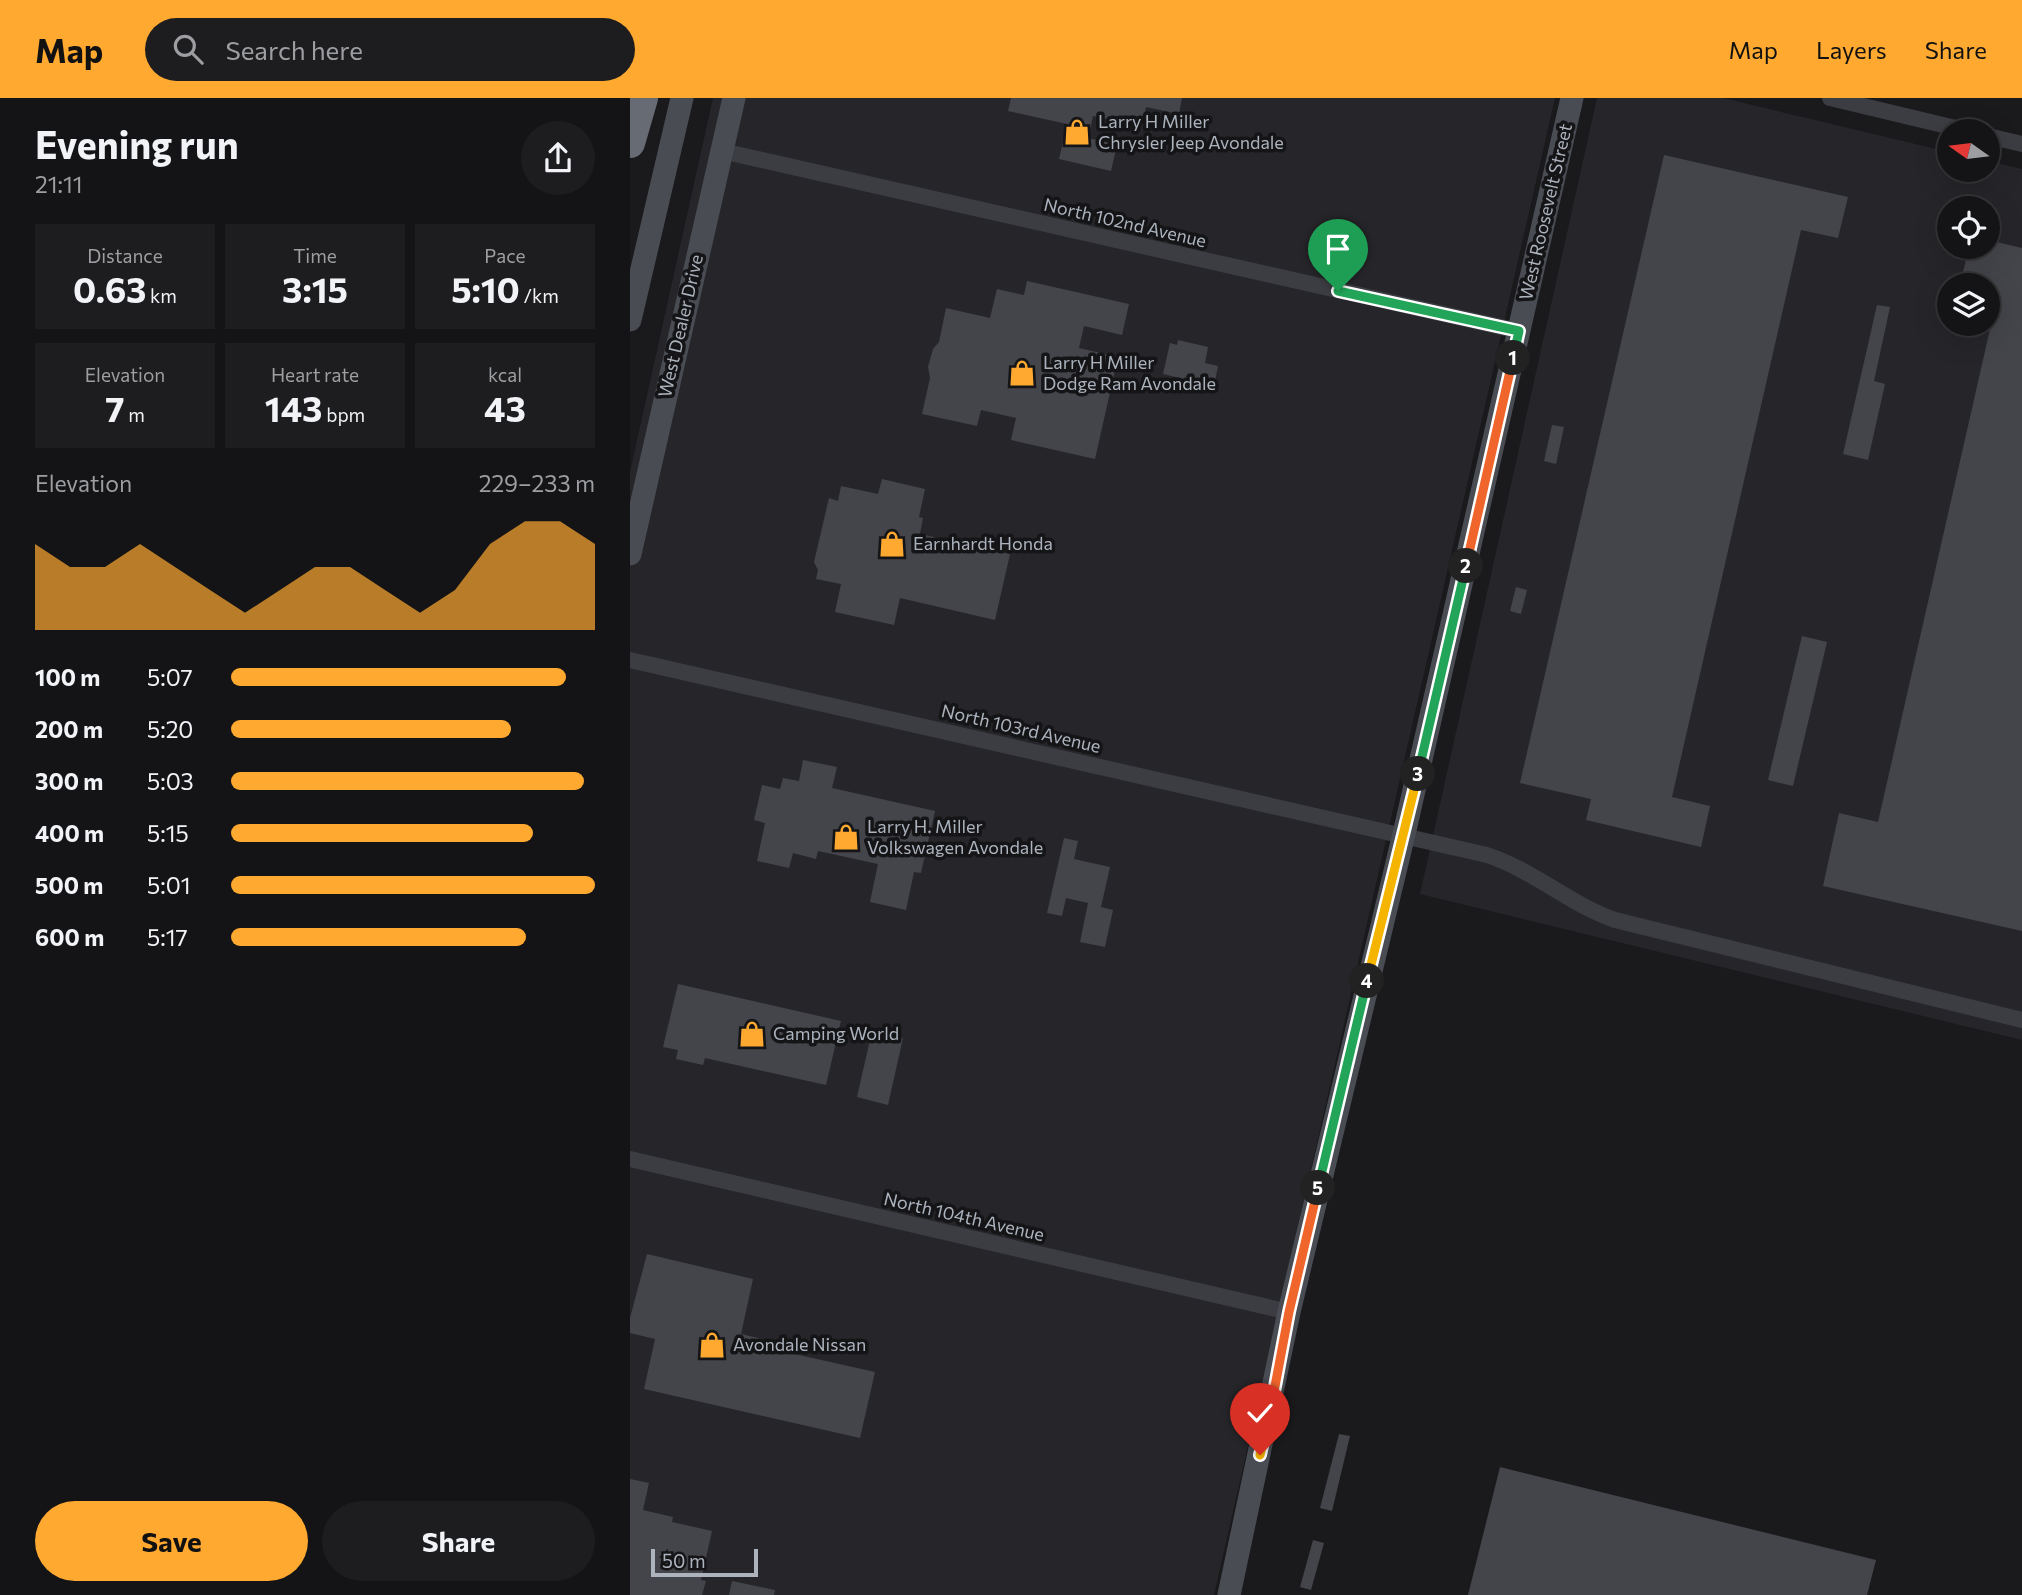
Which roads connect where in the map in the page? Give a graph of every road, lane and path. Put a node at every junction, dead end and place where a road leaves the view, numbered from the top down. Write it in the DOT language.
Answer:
graph roads {
  1 [pos="643,98"];
  2 [pos="682,98"];
  3 [pos="734,98"];
  4 [pos="1572,98"];
  5 [pos="1830,98"];
  6 [pos="1937,124"];
  7 [pos="2000,139"];
  8 [pos="630,143"];
  9 [pos="2022,144"];
  10 [pos="722,151"];
  11 [pos="630,320"];
  12 [pos="1519,331"];
  13 [pos="630,554"];
  14 [pos="630,660"];
  15 [pos="1404,834"];
  16 [pos="2022,1020"];
  17 [pos="630,1159"];
  18 [pos="1289,1312"];
  19 [pos="1229,1595"];
  1 -- 8 [label="highway"];
  2 -- 11 [label="street"];
  3 -- 10 [label="street, West Dealer Drive"];
  4 -- 12 [label="street, West Roosevelt Street"];
  5 -- 6 [label="street"];
  7 -- 9 [label="street"];
  10 -- 12 [label="street, North 102nd Avenue"];
  10 -- 13 [label="street, West Dealer Drive"];
  12 -- 15 [label="street, West Roosevelt Street"];
  14 -- 15 [label="street, North 103rd Avenue"];
  15 -- 16 [label="street, North 103rd Avenue"];
  15 -- 18 [label="street, West Roosevelt Street"];
  17 -- 18 [label="street, North 104th Avenue"];
  18 -- 19 [label="street, West Roosevelt Street"];
}
